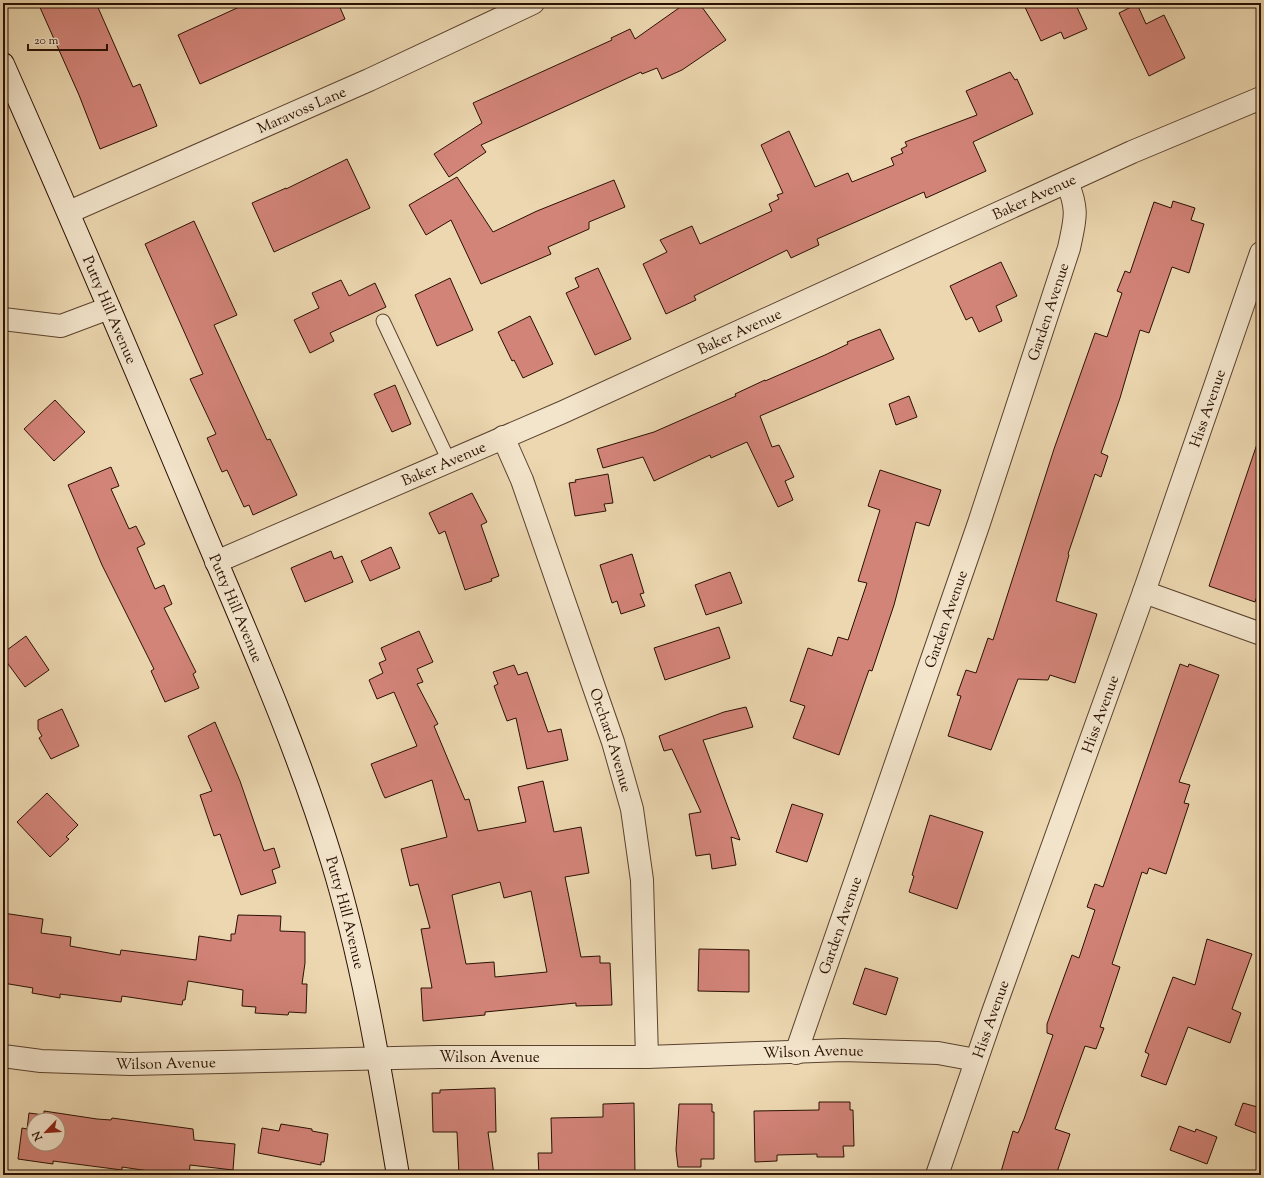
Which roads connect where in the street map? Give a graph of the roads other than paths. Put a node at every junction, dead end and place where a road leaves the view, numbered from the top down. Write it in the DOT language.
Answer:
graph roads {
  1 [pos="533,3"];
  2 [pos="3,64"];
  3 [pos="1261,98"];
  4 [pos="1067,182"];
  5 [pos="69,212"];
  6 [pos="1261,253"];
  7 [pos="109,308"];
  8 [pos="3,319"];
  9 [pos="383,320"];
  10 [pos="503,438"];
  11 [pos="449,461"];
  12 [pos="216,562"];
  13 [pos="1144,592"];
  14 [pos="1261,634"];
  15 [pos="796,1053"];
  16 [pos="3,1056"];
  17 [pos="647,1057"];
  18 [pos="379,1059"];
  19 [pos="976,1060"];
  20 [pos="398,1175"];
  21 [pos="937,1175"];
  1 -- 5 [label="street, Maravoss Lane"];
  2 -- 5 [label="street, Putty Hill Avenue"];
  3 -- 4 [label="street, Baker Avenue"];
  4 -- 10 [label="street, Baker Avenue"];
  4 -- 15 [label="street, Garden Avenue"];
  5 -- 7 [label="street, Putty Hill Avenue"];
  6 -- 13 [label="street, Hiss Avenue"];
  7 -- 8 [label="street"];
  7 -- 12 [label="street, Putty Hill Avenue"];
  9 -- 11 [label="lane"];
  10 -- 11 [label="street, Baker Avenue"];
  10 -- 17 [label="street, Orchard Avenue"];
  11 -- 12 [label="street, Baker Avenue"];
  12 -- 18 [label="street, Putty Hill Avenue"];
  13 -- 14 [label="street"];
  13 -- 19 [label="street, Hiss Avenue"];
  15 -- 17 [label="street, Wilson Avenue"];
  15 -- 19 [label="street, Wilson Avenue"];
  16 -- 18 [label="street, Wilson Avenue"];
  17 -- 18 [label="street, Wilson Avenue"];
  18 -- 20 [label="street, Putty Hill Avenue"];
  19 -- 21 [label="street, Hiss Avenue"];
}
